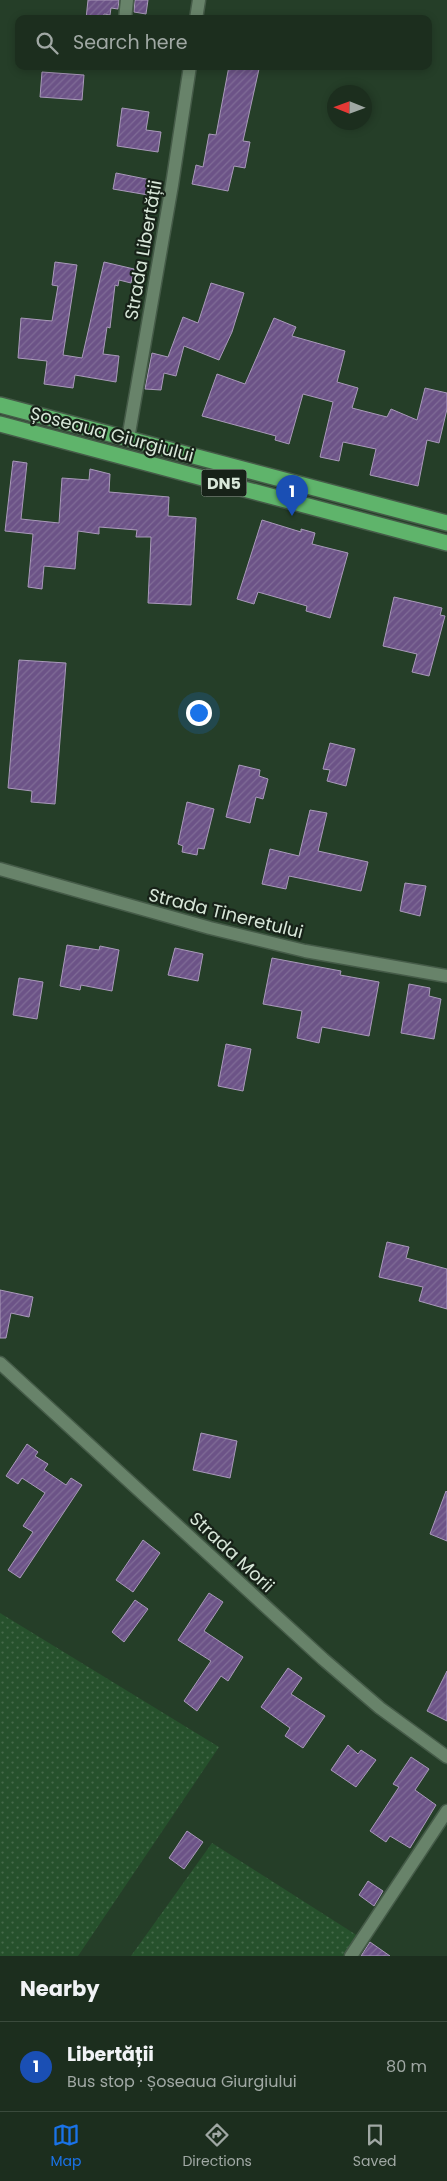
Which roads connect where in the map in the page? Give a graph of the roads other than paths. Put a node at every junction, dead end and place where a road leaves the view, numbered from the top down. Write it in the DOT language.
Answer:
graph roads {
  1 [pos="128,0"];
  2 [pos="199,0"];
  3 [pos="126,15"];
  4 [pos="197,15"];
  5 [pos="189,70"];
  6 [pos="0,405"];
  7 [pos="0,424"];
  8 [pos="128,439"];
  9 [pos="447,523"];
  10 [pos="447,543"];
  11 [pos="0,869"];
  12 [pos="447,976"];
  13 [pos="0,1362"];
  14 [pos="447,1757"];
  15 [pos="447,1811"];
  16 [pos="351,1956"];
  1 -- 3 [label="street"];
  2 -- 4 [label="street"];
  5 -- 8 [label="street, Strada Libertății"];
  6 -- 8 [label="highway, Șoseaua Giurgiului / DN5"];
  7 -- 10 [label="highway, Șoseaua Giurgiului / DN5"];
  8 -- 9 [label="highway, Șoseaua Giurgiului / DN5"];
  11 -- 12 [label="street, Strada Tineretului"];
  13 -- 14 [label="street, Strada Morii"];
  15 -- 16 [label="street"];
}
